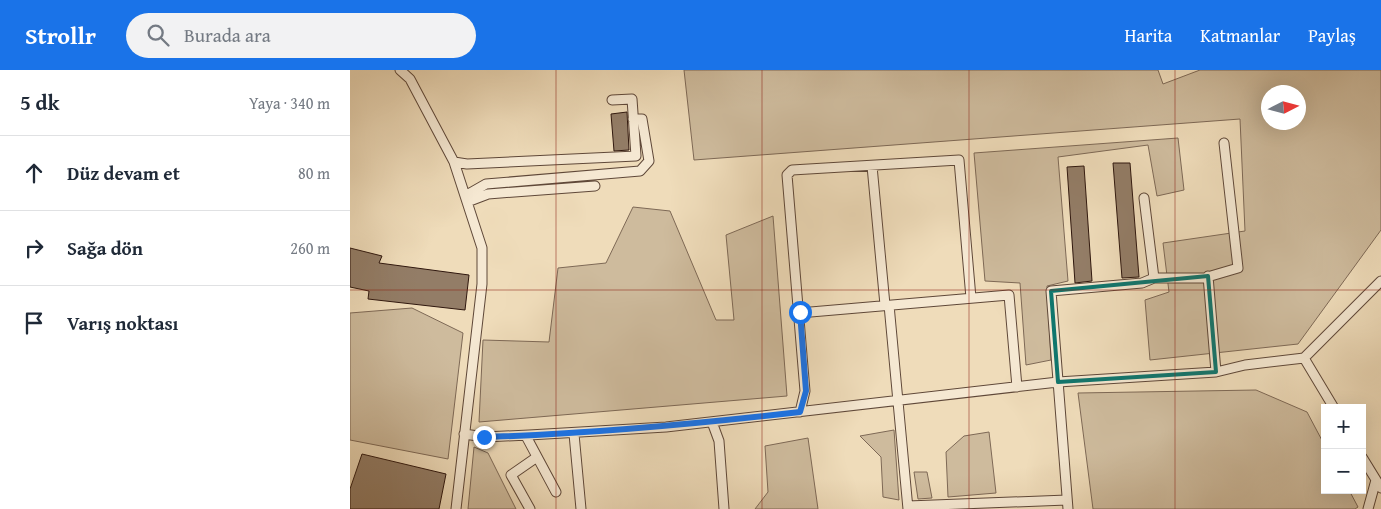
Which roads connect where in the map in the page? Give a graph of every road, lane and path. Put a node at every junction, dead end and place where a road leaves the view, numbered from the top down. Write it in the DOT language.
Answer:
graph roads {
  1 [pos="400,70"];
  2 [pos="612,100"];
  3 [pos="633,119"];
  4 [pos="1224,143"];
  5 [pos="454,162"];
  6 [pos="872,166"];
  7 [pos="595,186"];
  8 [pos="1144,198"];
  9 [pos="466,199"];
  10 [pos="1208,276"];
  11 [pos="1154,278"];
  12 [pos="1381,281"];
  13 [pos="971,298"];
  14 [pos="887,305"];
  15 [pos="800,312"];
  16 [pos="1304,358"];
  17 [pos="1216,372"];
  18 [pos="1058,382"];
  19 [pos="1017,387"];
  20 [pos="897,401"];
  21 [pos="1332,404"];
  22 [pos="800,412"];
  23 [pos="712,422"];
  24 [pos="464,434"];
  25 [pos="574,434"];
  26 [pos="526,436"];
  27 [pos="537,457"];
  28 [pos="1366,464"];
  29 [pos="1378,484"];
  30 [pos="556,492"];
  31 [pos="1067,505"];
  32 [pos="908,508"];
  33 [pos="456,509"];
  34 [pos="530,509"];
  35 [pos="582,509"];
  36 [pos="724,509"];
  37 [pos="1368,509"];
  1 -- 5 [label="street"];
  2 -- 3 [label="street"];
  3 -- 5 [label="street"];
  3 -- 9 [label="street"];
  4 -- 10 [label="street"];
  5 -- 9 [label="street"];
  6 -- 13 [label="street"];
  6 -- 14 [label="street"];
  6 -- 15 [label="street"];
  7 -- 9 [label="street"];
  8 -- 11 [label="street"];
  9 -- 24 [label="street"];
  10 -- 11 [label="street"];
  10 -- 17 [label="street"];
  11 -- 18 [label="street"];
  12 -- 16 [label="street"];
  13 -- 14 [label="street"];
  13 -- 19 [label="street"];
  14 -- 15 [label="street"];
  14 -- 20 [label="street"];
  15 -- 22 [label="street"];
  16 -- 17 [label="street"];
  16 -- 21 [label="street"];
  17 -- 18 [label="street"];
  18 -- 19 [label="street"];
  18 -- 31 [label="street"];
  19 -- 20 [label="street"];
  20 -- 22 [label="street"];
  20 -- 32 [label="street"];
  22 -- 23 [label="street"];
  23 -- 25 [label="street"];
  23 -- 36 [label="street"];
  24 -- 26 [label="street"];
  24 -- 33 [label="street"];
  25 -- 26 [label="street"];
  25 -- 35 [label="street"];
  26 -- 27 [label="street"];
  27 -- 30 [label="street"];
  27 -- 34 [label="street"];
  28 -- 29 [label="street"];
  29 -- 37 [label="street"];
  31 -- 32 [label="street"];
}
